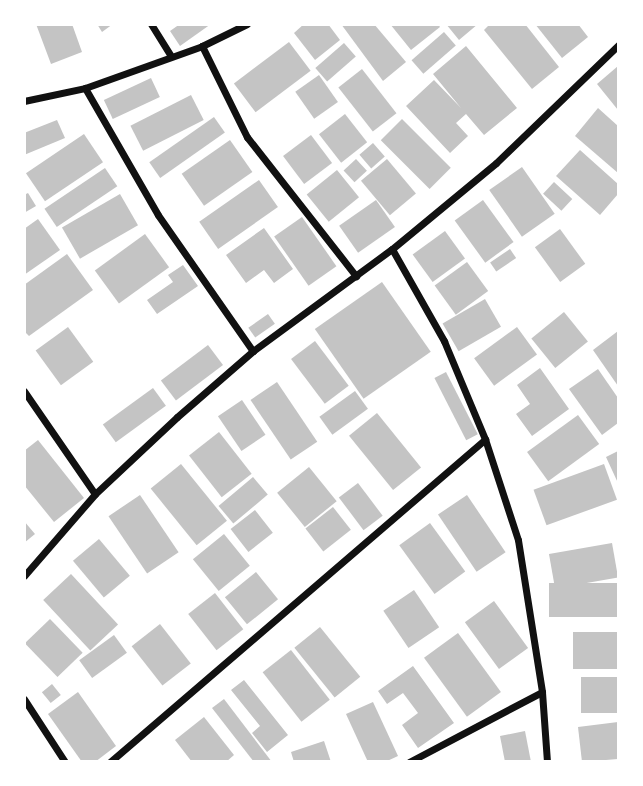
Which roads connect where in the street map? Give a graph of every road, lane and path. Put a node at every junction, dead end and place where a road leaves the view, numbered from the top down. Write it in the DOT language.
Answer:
graph roads {
  1 [pos="151,24"];
  2 [pos="247,24"];
  3 [pos="618,45"];
  4 [pos="202,46"];
  5 [pos="170,55"];
  6 [pos="85,88"];
  7 [pos="24,101"];
  8 [pos="392,249"];
  9 [pos="356,276"];
  10 [pos="253,351"];
  11 [pos="24,391"];
  12 [pos="485,439"];
  13 [pos="95,494"];
  14 [pos="24,576"];
  15 [pos="542,692"];
  16 [pos="24,699"];
  17 [pos="65,761"];
  18 [pos="110,761"];
  19 [pos="409,761"];
  20 [pos="548,761"];
  1 -- 5 [label="street"];
  2 -- 4 [label="street"];
  3 -- 8 [label="street"];
  4 -- 5 [label="street"];
  4 -- 9 [label="street"];
  5 -- 6 [label="street"];
  6 -- 7 [label="street"];
  6 -- 10 [label="street"];
  8 -- 9 [label="street"];
  8 -- 12 [label="street"];
  9 -- 10 [label="street"];
  10 -- 13 [label="street"];
  11 -- 13 [label="street"];
  12 -- 15 [label="street"];
  12 -- 18 [label="street"];
  13 -- 14 [label="street"];
  15 -- 19 [label="street"];
  15 -- 20 [label="street"];
  16 -- 17 [label="street"];
}
